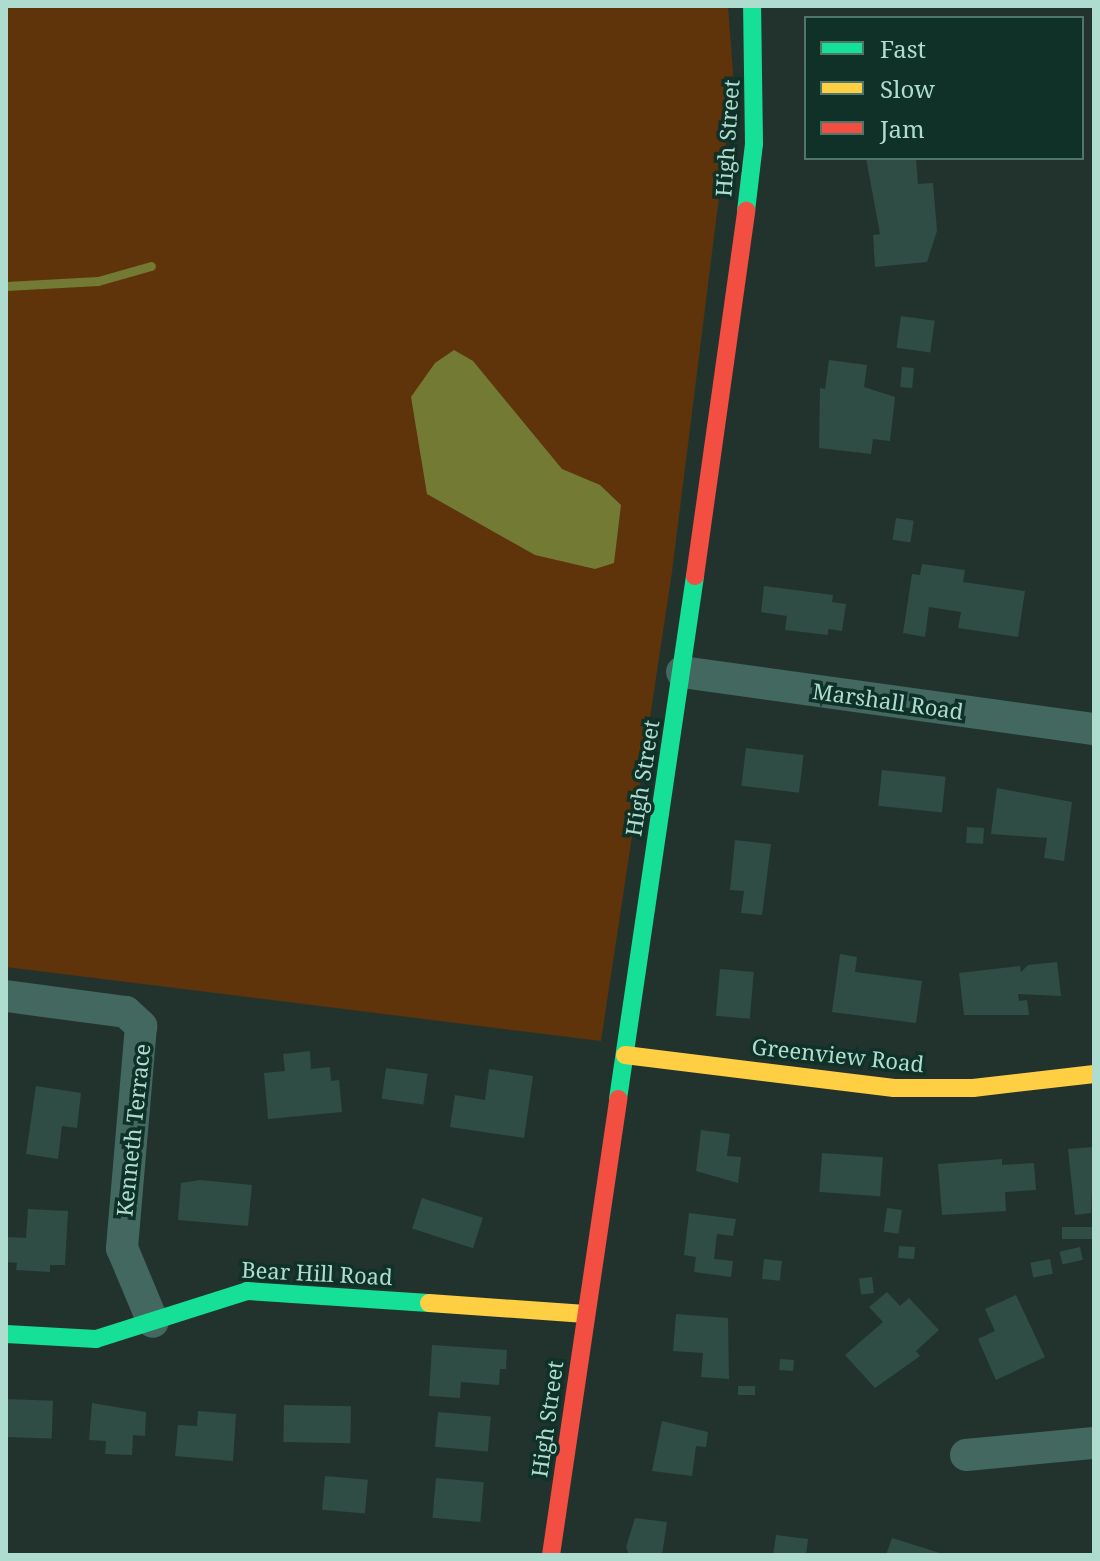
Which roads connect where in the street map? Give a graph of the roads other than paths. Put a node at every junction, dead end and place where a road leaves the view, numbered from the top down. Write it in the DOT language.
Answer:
graph roads {
  1 [pos="752,6"];
  2 [pos="682,672"];
  3 [pos="1094,729"];
  4 [pos="6,996"];
  5 [pos="625,1055"];
  6 [pos="1094,1074"];
  7 [pos="586,1314"];
  8 [pos="153,1322"];
  9 [pos="6,1334"];
  10 [pos="1094,1443"];
  11 [pos="966,1455"];
  12 [pos="551,1555"];
  1 -- 2 [label="street, High Street"];
  2 -- 3 [label="street, Marshall Road"];
  2 -- 5 [label="street, High Street"];
  4 -- 8 [label="street, Kenneth Terrace"];
  5 -- 6 [label="street, Greenview Road"];
  5 -- 7 [label="street, High Street"];
  7 -- 8 [label="street, Bear Hill Road"];
  7 -- 12 [label="street, High Street"];
  8 -- 9 [label="street, Bear Hill Road"];
  10 -- 11 [label="street"];
}
